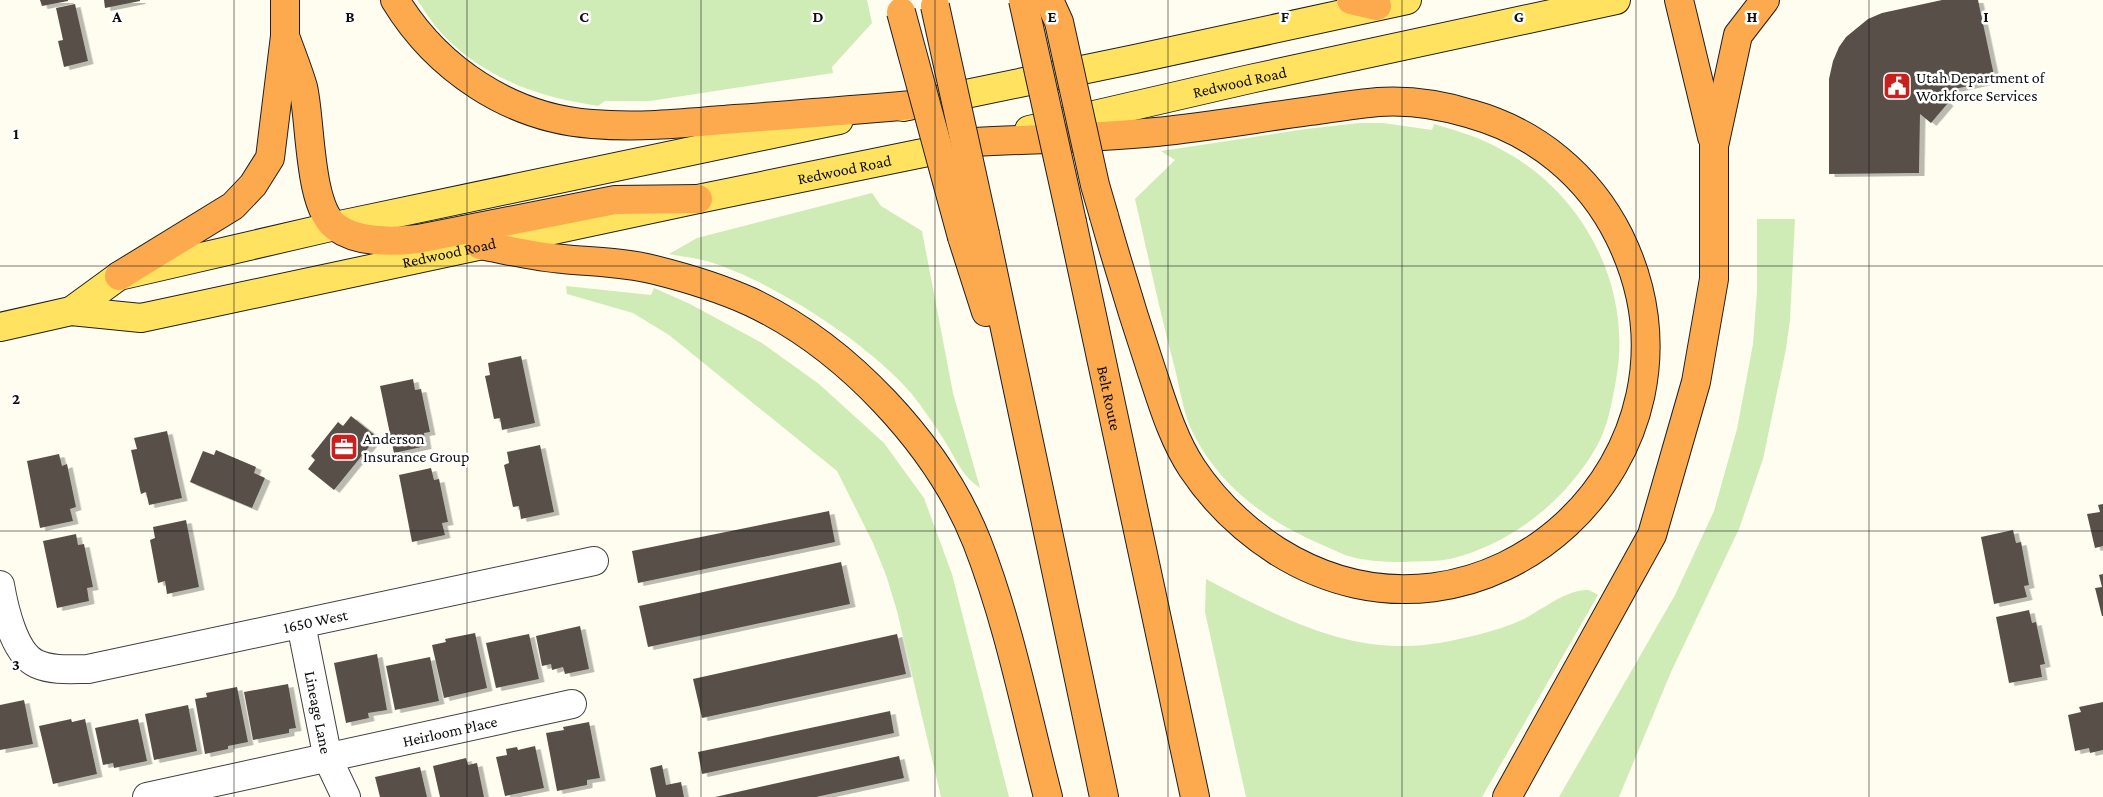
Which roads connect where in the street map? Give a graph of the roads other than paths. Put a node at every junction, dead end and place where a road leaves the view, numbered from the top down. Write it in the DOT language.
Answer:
graph roads {
  1 [pos="285,0"];
  2 [pos="395,0"];
  3 [pos="1023,0"];
  4 [pos="1049,0"];
  5 [pos="1351,0"];
  6 [pos="1407,0"];
  7 [pos="1616,0"];
  8 [pos="1679,0"];
  9 [pos="1765,0"];
  10 [pos="935,3"];
  11 [pos="900,6"];
  12 [pos="1377,6"];
  13 [pos="285,36"];
  14 [pos="912,105"];
  15 [pos="975,142"];
  16 [pos="1714,146"];
  17 [pos="698,198"];
  18 [pos="335,226"];
  19 [pos="973,235"];
  20 [pos="480,245"];
  21 [pos="119,276"];
  22 [pos="71,311"];
  23 [pos="0,327"];
  24 [pos="594,561"];
  25 [pos="0,585"];
  26 [pos="301,624"];
  27 [pos="572,704"];
  28 [pos="328,759"];
  29 [pos="147,797"];
  30 [pos="346,797"];
  31 [pos="1048,797"];
  32 [pos="1104,797"];
  33 [pos="1195,797"];
  34 [pos="1506,797"];
  1 -- 13 [label="highway"];
  2 -- 14 [label="highway"];
  3 -- 33 [label="highway, Belt Route, bridge"];
  4 -- 15 [label="highway, bridge"];
  5 -- 12 [label="highway"];
  6 -- 12 [label="main road, Redwood Road"];
  7 -- 15 [label="main road, Redwood Road"];
  8 -- 16 [label="highway"];
  9 -- 16 [label="highway"];
  10 -- 19 [label="highway, bridge"];
  11 -- 19 [label="highway, bridge"];
  12 -- 14 [label="main road, Redwood Road"];
  13 -- 18 [label="highway"];
  13 -- 21 [label="highway"];
  14 -- 18 [label="main road, Redwood Road"];
  15 -- 17 [label="main road, Redwood Road"];
  16 -- 34 [label="highway"];
  17 -- 18 [label="highway"];
  17 -- 20 [label="main road, Redwood Road"];
  18 -- 21 [label="main road, Redwood Road"];
  19 -- 32 [label="highway"];
  20 -- 22 [label="main road, Redwood Road"];
  20 -- 31 [label="highway"];
  21 -- 22 [label="main road, Redwood Road"];
  22 -- 23 [label="main road, Redwood Road"];
  24 -- 26 [label="street, 1650 West"];
  25 -- 26 [label="street, 1650 West"];
  26 -- 28 [label="street, Lineage Lane"];
  27 -- 28 [label="street, Heirloom Place"];
  28 -- 29 [label="street, Heirloom Place"];
  28 -- 30 [label="street, Lineage Lane"];
}
